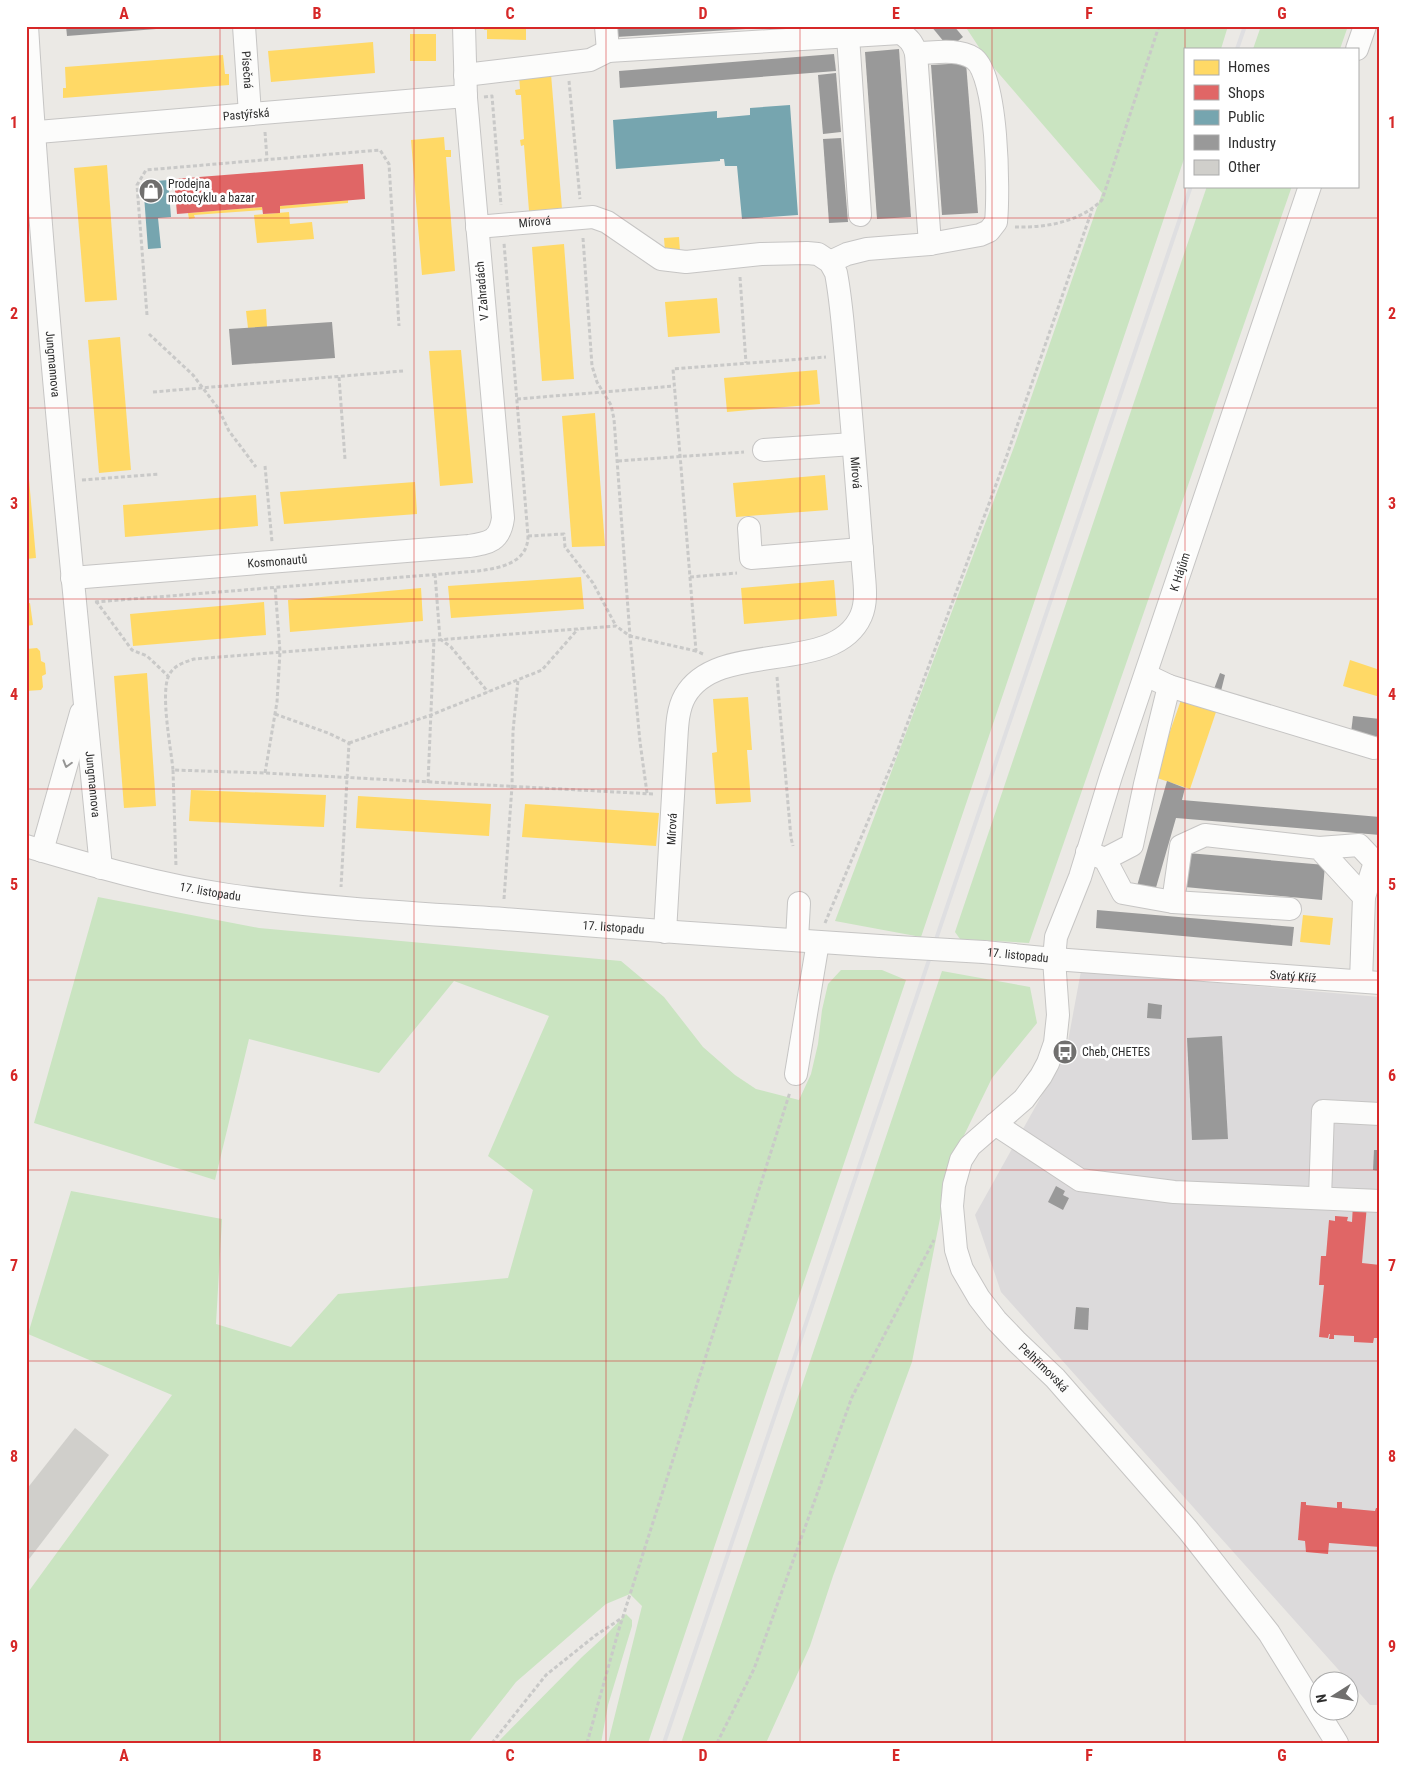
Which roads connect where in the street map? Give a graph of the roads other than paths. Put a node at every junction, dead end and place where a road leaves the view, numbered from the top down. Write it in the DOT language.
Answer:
graph roads {
  1 [pos="27,26"];
  2 [pos="244,26"];
  3 [pos="464,26"];
  4 [pos="606,26"];
  5 [pos="1365,26"];
  6 [pos="848,36"];
  7 [pos="1357,48"];
  8 [pos="608,51"];
  9 [pos="916,53"];
  10 [pos="466,90"];
  11 [pos="257,113"];
  12 [pos="30,132"];
  13 [pos="1309,188"];
  14 [pos="860,214"];
  15 [pos="477,227"];
  16 [pos="930,244"];
  17 [pos="830,262"];
  18 [pos="853,444"];
  19 [pos="764,450"];
  20 [pos="749,528"];
  21 [pos="482,544"];
  22 [pos="862,549"];
  23 [pos="72,578"];
  24 [pos="1146,675"];
  25 [pos="1169,686"];
  26 [pos="85,700"];
  27 [pos="1374,748"];
  28 [pos="1111,776"];
  29 [pos="1145,784"];
  30 [pos="1319,848"];
  31 [pos="34,849"];
  32 [pos="1096,856"];
  33 [pos="101,868"];
  34 [pos="1364,897"];
  35 [pos="1173,902"];
  36 [pos="799,903"];
  37 [pos="1290,909"];
  38 [pos="665,932"];
  39 [pos="807,941"];
  40 [pos="1054,959"];
  41 [pos="1208,969"];
  42 [pos="1370,982"];
  43 [pos="796,1074"];
  44 [pos="1380,1114"];
  45 [pos="995,1124"];
  46 [pos="1320,1198"];
  47 [pos="1380,1201"];
  48 [pos="1337,1743"];
  1 -- 12 [label="street, Jungmannova"];
  2 -- 11 [label="street, Písečná"];
  3 -- 10 [label="street, V Zahradách"];
  4 -- 8 [label="street"];
  5 -- 7 [label="street"];
  6 -- 8 [label="street, Pastýřská"];
  6 -- 9 [label="street, Pastýřská"];
  6 -- 14 [label="street"];
  8 -- 10 [label="street, Pastýřská"];
  9 -- 16 [label="street"];
  9 -- 16 [label="street"];
  10 -- 11 [label="street, Pastýřská"];
  10 -- 15 [label="street, V Zahradách"];
  11 -- 12 [label="street, Pastýřská"];
  12 -- 23 [label="street, Jungmannova"];
  13 -- 24 [label="street, K Hájům"];
  15 -- 17 [label="street, Mírová"];
  15 -- 21 [label="street, V Zahradách"];
  16 -- 17 [label="street"];
  17 -- 18 [label="street, Mírová"];
  18 -- 19 [label="street"];
  18 -- 22 [label="street, Mírová"];
  20 -- 22 [label="street"];
  21 -- 23 [label="street, Kosmonautů"];
  22 -- 38 [label="street, Mírová"];
  23 -- 26 [label="street, Jungmannova"];
  24 -- 25 [label="street"];
  24 -- 28 [label="street, K Hájům"];
  25 -- 27 [label="street"];
  25 -- 29 [label="street"];
  26 -- 31 [label="street, Jungmannova, one-way"];
  26 -- 33 [label="street, Jungmannova"];
  28 -- 29 [label="street"];
  28 -- 32 [label="street, K Hájům"];
  29 -- 32 [label="street"];
  30 -- 34 [label="street"];
  30 -- 34 [label="street"];
  30 -- 35 [label="street"];
  31 -- 33 [label="street, 17. listopadu"];
  32 -- 35 [label="street"];
  32 -- 40 [label="street, K Hájům"];
  33 -- 38 [label="street, 17. listopadu"];
  34 -- 42 [label="street"];
  35 -- 37 [label="street"];
  36 -- 39 [label="street"];
  38 -- 39 [label="street, 17. listopadu"];
  39 -- 40 [label="street, 17. listopadu, bridge"];
  39 -- 43 [label="street"];
  40 -- 41 [label="street, 17. listopadu"];
  40 -- 45 [label="street, Pelhřimovská"];
  41 -- 42 [label="street, Svatý Kříž"];
  44 -- 46 [label="street"];
  45 -- 46 [label="street"];
  45 -- 48 [label="street, Pelhřimovská"];
  46 -- 47 [label="street"];
}
